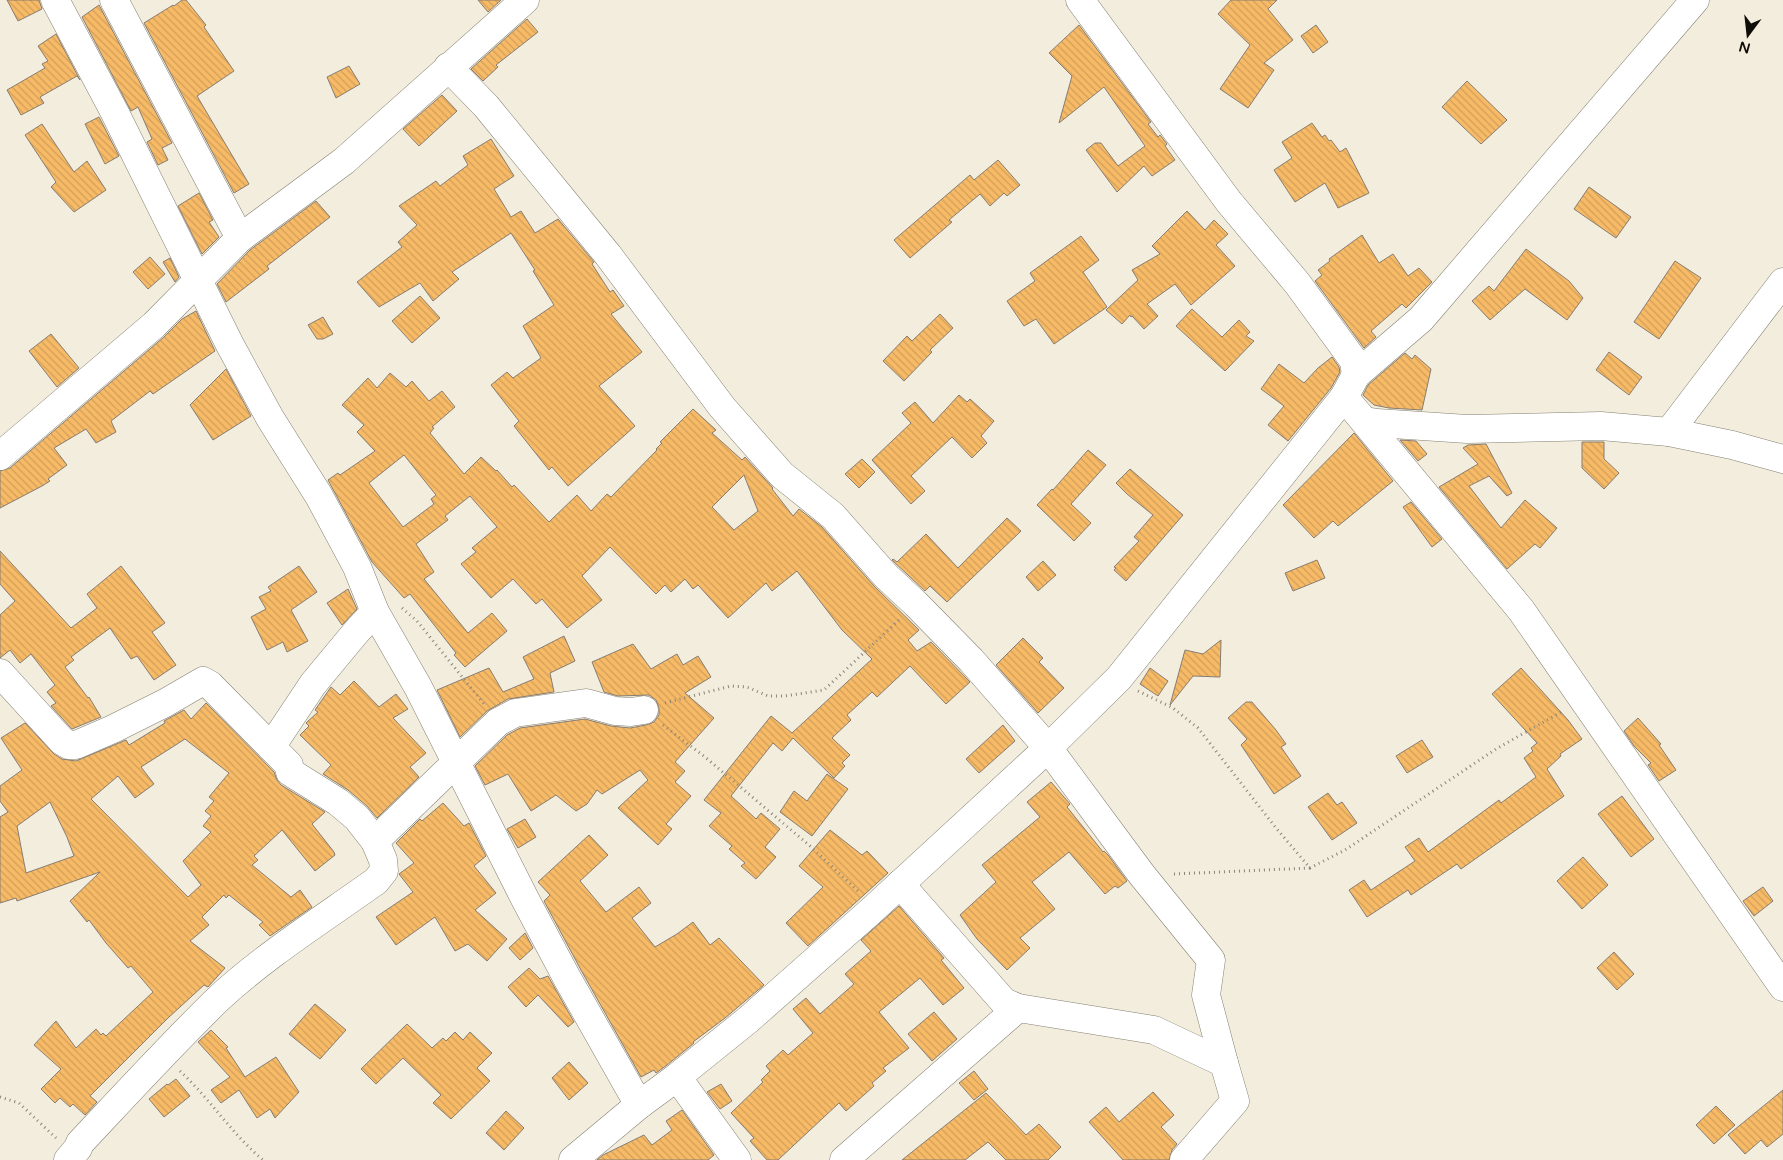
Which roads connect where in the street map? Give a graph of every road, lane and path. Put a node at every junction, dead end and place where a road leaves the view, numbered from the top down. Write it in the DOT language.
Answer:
graph roads {
  1 [pos="55,0"];
  2 [pos="114,0"];
  3 [pos="525,0"];
  4 [pos="1080,0"];
  5 [pos="1695,0"];
  6 [pos="448,67"];
  7 [pos="240,238"];
  8 [pos="198,281"];
  9 [pos="1783,282"];
  10 [pos="1350,386"];
  11 [pos="1365,421"];
  12 [pos="1669,432"];
  13 [pos="0,456"];
  14 [pos="1783,459"];
  15 [pos="916,604"];
  16 [pos="386,608"];
  17 [pos="0,673"];
  18 [pos="1119,678"];
  19 [pos="1583,699"];
  20 [pos="644,710"];
  21 [pos="498,722"];
  22 [pos="271,747"];
  23 [pos="1048,748"];
  24 [pos="456,761"];
  25 [pos="375,841"];
  26 [pos="1310,868"];
  27 [pos="1142,875"];
  28 [pos="900,884"];
  29 [pos="876,906"];
  30 [pos="1783,988"];
  31 [pos="1018,1008"];
  32 [pos="163,1055"];
  33 [pos="1224,1063"];
  34 [pos="677,1076"];
  35 [pos="0,1097"];
  36 [pos="639,1104"];
  37 [pos="71,1157"];
  38 [pos="263,1160"];
  39 [pos="573,1160"];
  40 [pos="737,1160"];
  41 [pos="844,1160"];
  42 [pos="1184,1160"];
  1 -- 8 [label="street"];
  2 -- 7 [label="street"];
  3 -- 6 [label="street"];
  4 -- 10 [label="street"];
  5 -- 10 [label="street"];
  6 -- 7 [label="street"];
  6 -- 15 [label="street"];
  7 -- 8 [label="street"];
  8 -- 13 [label="street"];
  8 -- 16 [label="street"];
  9 -- 12 [label="street"];
  10 -- 11 [label="street"];
  10 -- 18 [label="street"];
  11 -- 12 [label="street"];
  11 -- 19 [label="street"];
  12 -- 14 [label="street"];
  15 -- 20 [label="path"];
  15 -- 23 [label="street"];
  16 -- 21 [label="path"];
  16 -- 22 [label="street"];
  16 -- 24 [label="street"];
  17 -- 22 [label="street"];
  18 -- 23 [label="street"];
  18 -- 26 [label="path"];
  19 -- 26 [label="path"];
  19 -- 30 [label="street"];
  20 -- 21 [label="street"];
  20 -- 29 [label="path"];
  21 -- 24 [label="street"];
  22 -- 25 [label="street"];
  23 -- 27 [label="street"];
  23 -- 28 [label="street"];
  24 -- 25 [label="street"];
  24 -- 36 [label="street"];
  25 -- 32 [label="street"];
  26 -- 27 [label="path"];
  27 -- 33 [label="street"];
  28 -- 29 [label="street"];
  28 -- 31 [label="street"];
  29 -- 34 [label="street"];
  31 -- 33 [label="street"];
  31 -- 41 [label="street"];
  32 -- 37 [label="street"];
  32 -- 38 [label="path"];
  33 -- 42 [label="street"];
  34 -- 36 [label="street"];
  34 -- 40 [label="street"];
  35 -- 37 [label="path"];
  36 -- 39 [label="street"];
}
